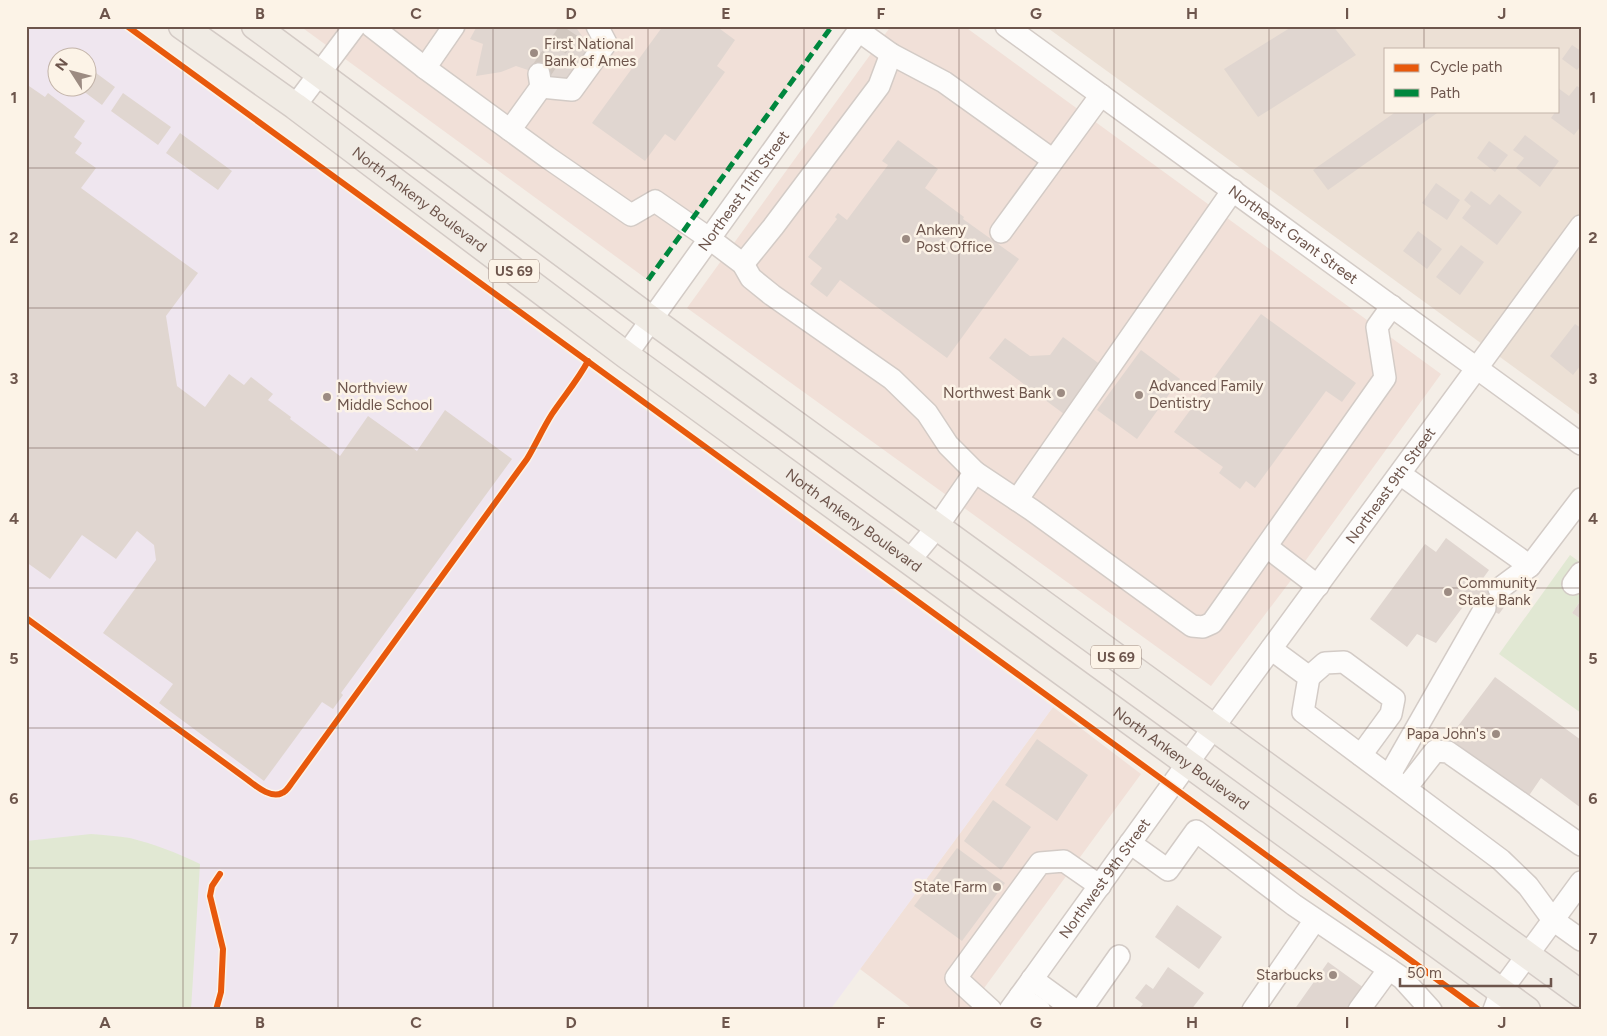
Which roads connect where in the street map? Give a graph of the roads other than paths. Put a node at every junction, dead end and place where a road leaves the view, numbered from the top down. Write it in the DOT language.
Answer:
graph roads {
  1 [pos="182,26"];
  2 [pos="255,26"];
  3 [pos="355,26"];
  4 [pos="371,26"];
  5 [pos="454,26"];
  6 [pos="596,26"];
  7 [pos="1006,26"];
  8 [pos="861,28"];
  9 [pos="891,54"];
  10 [pos="425,68"];
  11 [pos="320,74"];
  12 [pos="1101,95"];
  13 [pos="295,106"];
  14 [pos="510,130"];
  15 [pos="1053,160"];
  16 [pos="1233,190"];
  17 [pos="1581,226"];
  18 [pos="1001,232"];
  19 [pos="710,239"];
  20 [pos="743,264"];
  21 [pos="1392,306"];
  22 [pos="652,320"];
  23 [pos="626,355"];
  24 [pos="1477,369"];
  25 [pos="1581,444"];
  26 [pos="975,472"];
  27 [pos="1400,474"];
  28 [pos="1581,499"];
  29 [pos="1017,500"];
  30 [pos="937,527"];
  31 [pos="1266,547"];
  32 [pos="909,561"];
  33 [pos="1530,566"];
  34 [pos="1318,586"];
  35 [pos="1499,589"];
  36 [pos="1485,608"];
  37 [pos="1271,649"];
  38 [pos="1309,677"];
  39 [pos="1201,746"];
  40 [pos="1361,755"];
  41 [pos="1389,776"];
  42 [pos="1406,788"];
  43 [pos="1130,843"];
  44 [pos="1581,845"];
  45 [pos="1581,882"];
  46 [pos="1100,886"];
  47 [pos="1315,920"];
  48 [pos="1552,920"];
  49 [pos="1581,940"];
  50 [pos="1528,955"];
  51 [pos="1120,956"];
  52 [pos="1389,969"];
  53 [pos="1581,994"];
  54 [pos="1021,995"];
  55 [pos="1498,1000"];
  56 [pos="1423,1006"];
  57 [pos="991,1010"];
  58 [pos="1040,1010"];
  59 [pos="1077,1010"];
  60 [pos="1081,1010"];
  61 [pos="1253,1010"];
  62 [pos="1359,1010"];
  63 [pos="1527,1010"];
  1 -- 13 [label="main road, North Ankeny Boulevard / US 69"];
  2 -- 11 [label="main road, North Ankeny Boulevard / US 69"];
  3 -- 11 [label="street"];
  4 -- 10 [label="street"];
  5 -- 10 [label="street"];
  6 -- 14 [label="street"];
  7 -- 12 [label="street, Northeast Grant Street"];
  8 -- 9 [label="street"];
  8 -- 19 [label="street, Northeast 11th Street"];
  9 -- 15 [label="street"];
  9 -- 20 [label="street"];
  10 -- 14 [label="street"];
  11 -- 13 [label="street"];
  11 -- 22 [label="main road, North Ankeny Boulevard / US 69"];
  12 -- 15 [label="street"];
  12 -- 16 [label="street, Northeast Grant Street"];
  13 -- 23 [label="main road, North Ankeny Boulevard / US 69"];
  14 -- 19 [label="street"];
  15 -- 18 [label="street"];
  16 -- 21 [label="street, Northeast Grant Street"];
  16 -- 29 [label="street"];
  17 -- 24 [label="street, Northeast 9th Street"];
  19 -- 20 [label="street"];
  19 -- 22 [label="street, Northeast 11th Street"];
  20 -- 26 [label="street"];
  21 -- 24 [label="street, Northeast Grant Street"];
  21 -- 31 [label="street"];
  22 -- 23 [label="street, Northeast 11th Street"];
  22 -- 30 [label="main road, North Ankeny Boulevard / US 69"];
  23 -- 32 [label="main road, North Ankeny Boulevard / US 69"];
  24 -- 25 [label="street, Northeast Grant Street"];
  24 -- 27 [label="street, Northeast 9th Street"];
  26 -- 29 [label="street"];
  26 -- 30 [label="street"];
  27 -- 33 [label="street"];
  27 -- 34 [label="street, Northeast 9th Street"];
  28 -- 33 [label="street"];
  29 -- 31 [label="street"];
  30 -- 32 [label="street"];
  30 -- 39 [label="main road, North Ankeny Boulevard / US 69"];
  31 -- 34 [label="street"];
  32 -- 39 [label="main road, North Ankeny Boulevard / US 69"];
  33 -- 35 [label="street"];
  34 -- 37 [label="street, Northeast 9th Street"];
  36 -- 41 [label="street"];
  37 -- 38 [label="street"];
  37 -- 39 [label="street, Northeast 9th Street"];
  38 -- 40 [label="street"];
  38 -- 40 [label="street"];
  39 -- 43 [label="street, Northwest 9th Street"];
  39 -- 50 [label="main road, North Ankeny Boulevard / US 69"];
  39 -- 55 [label="main road, North Ankeny Boulevard / US 69"];
  40 -- 41 [label="street"];
  41 -- 42 [label="street"];
  42 -- 44 [label="street"];
  42 -- 48 [label="street"];
  43 -- 46 [label="street, Northwest 9th Street"];
  43 -- 47 [label="street"];
  45 -- 48 [label="street"];
  46 -- 54 [label="street, Northwest 9th Street"];
  46 -- 57 [label="street"];
  47 -- 52 [label="street"];
  47 -- 61 [label="street"];
  48 -- 49 [label="street"];
  48 -- 50 [label="street"];
  50 -- 53 [label="main road, North Ankeny Boulevard / US 69"];
  50 -- 55 [label="street"];
  51 -- 60 [label="street"];
  52 -- 56 [label="street"];
  52 -- 62 [label="street"];
  54 -- 58 [label="street"];
  54 -- 59 [label="street"];
  55 -- 63 [label="main road, North Ankeny Boulevard / US 69"];
}
